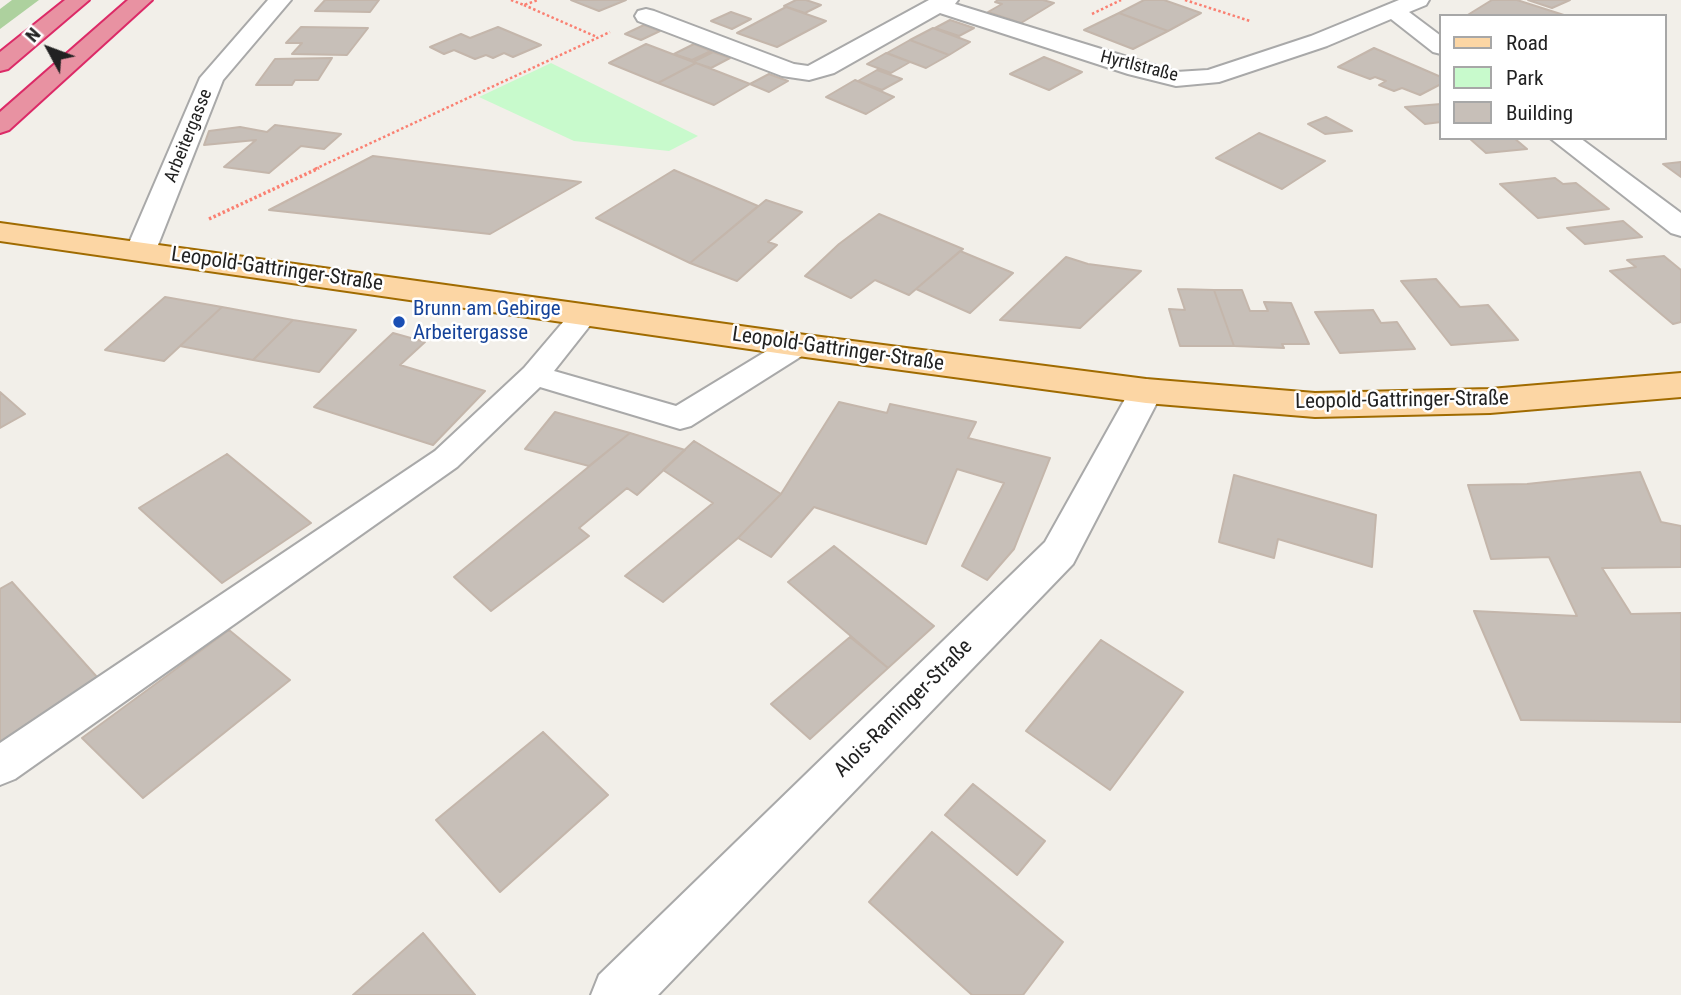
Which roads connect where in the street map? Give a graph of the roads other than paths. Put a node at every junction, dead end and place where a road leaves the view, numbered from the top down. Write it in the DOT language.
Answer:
graph roads {
  1 [pos="78,0"];
  2 [pos="141,0"];
  3 [pos="280,0"];
  4 [pos="1418,0"];
  5 [pos="942,3"];
  6 [pos="1395,12"];
  7 [pos="646,16"];
  8 [pos="1440,46"];
  9 [pos="0,64"];
  10 [pos="0,125"];
  11 [pos="1566,140"];
  12 [pos="1681,227"];
  13 [pos="0,232"];
  14 [pos="141,250"];
  15 [pos="585,314"];
  16 [pos="798,345"];
  17 [pos="534,375"];
  18 [pos="1681,385"];
  19 [pos="1146,391"];
  20 [pos="0,766"];
  21 [pos="619,995"];
  1 -- 9 [label="highway"];
  2 -- 10 [label="highway"];
  3 -- 14 [label="street, Arbeitergasse"];
  4 -- 6 [label="street, Hyrtlstraße"];
  5 -- 6 [label="street, Hyrtlstraße"];
  5 -- 7 [label="street"];
  6 -- 8 [label="street"];
  11 -- 12 [label="street"];
  13 -- 14 [label="main road, Leopold-Gattringer-Straße"];
  14 -- 15 [label="main road, Leopold-Gattringer-Straße"];
  15 -- 16 [label="main road, Leopold-Gattringer-Straße"];
  15 -- 17 [label="lane"];
  16 -- 17 [label="lane"];
  16 -- 19 [label="main road, Leopold-Gattringer-Straße"];
  17 -- 20 [label="lane"];
  18 -- 19 [label="main road, Leopold-Gattringer-Straße"];
  19 -- 21 [label="street, Alois-Raminger-Straße"];
}
